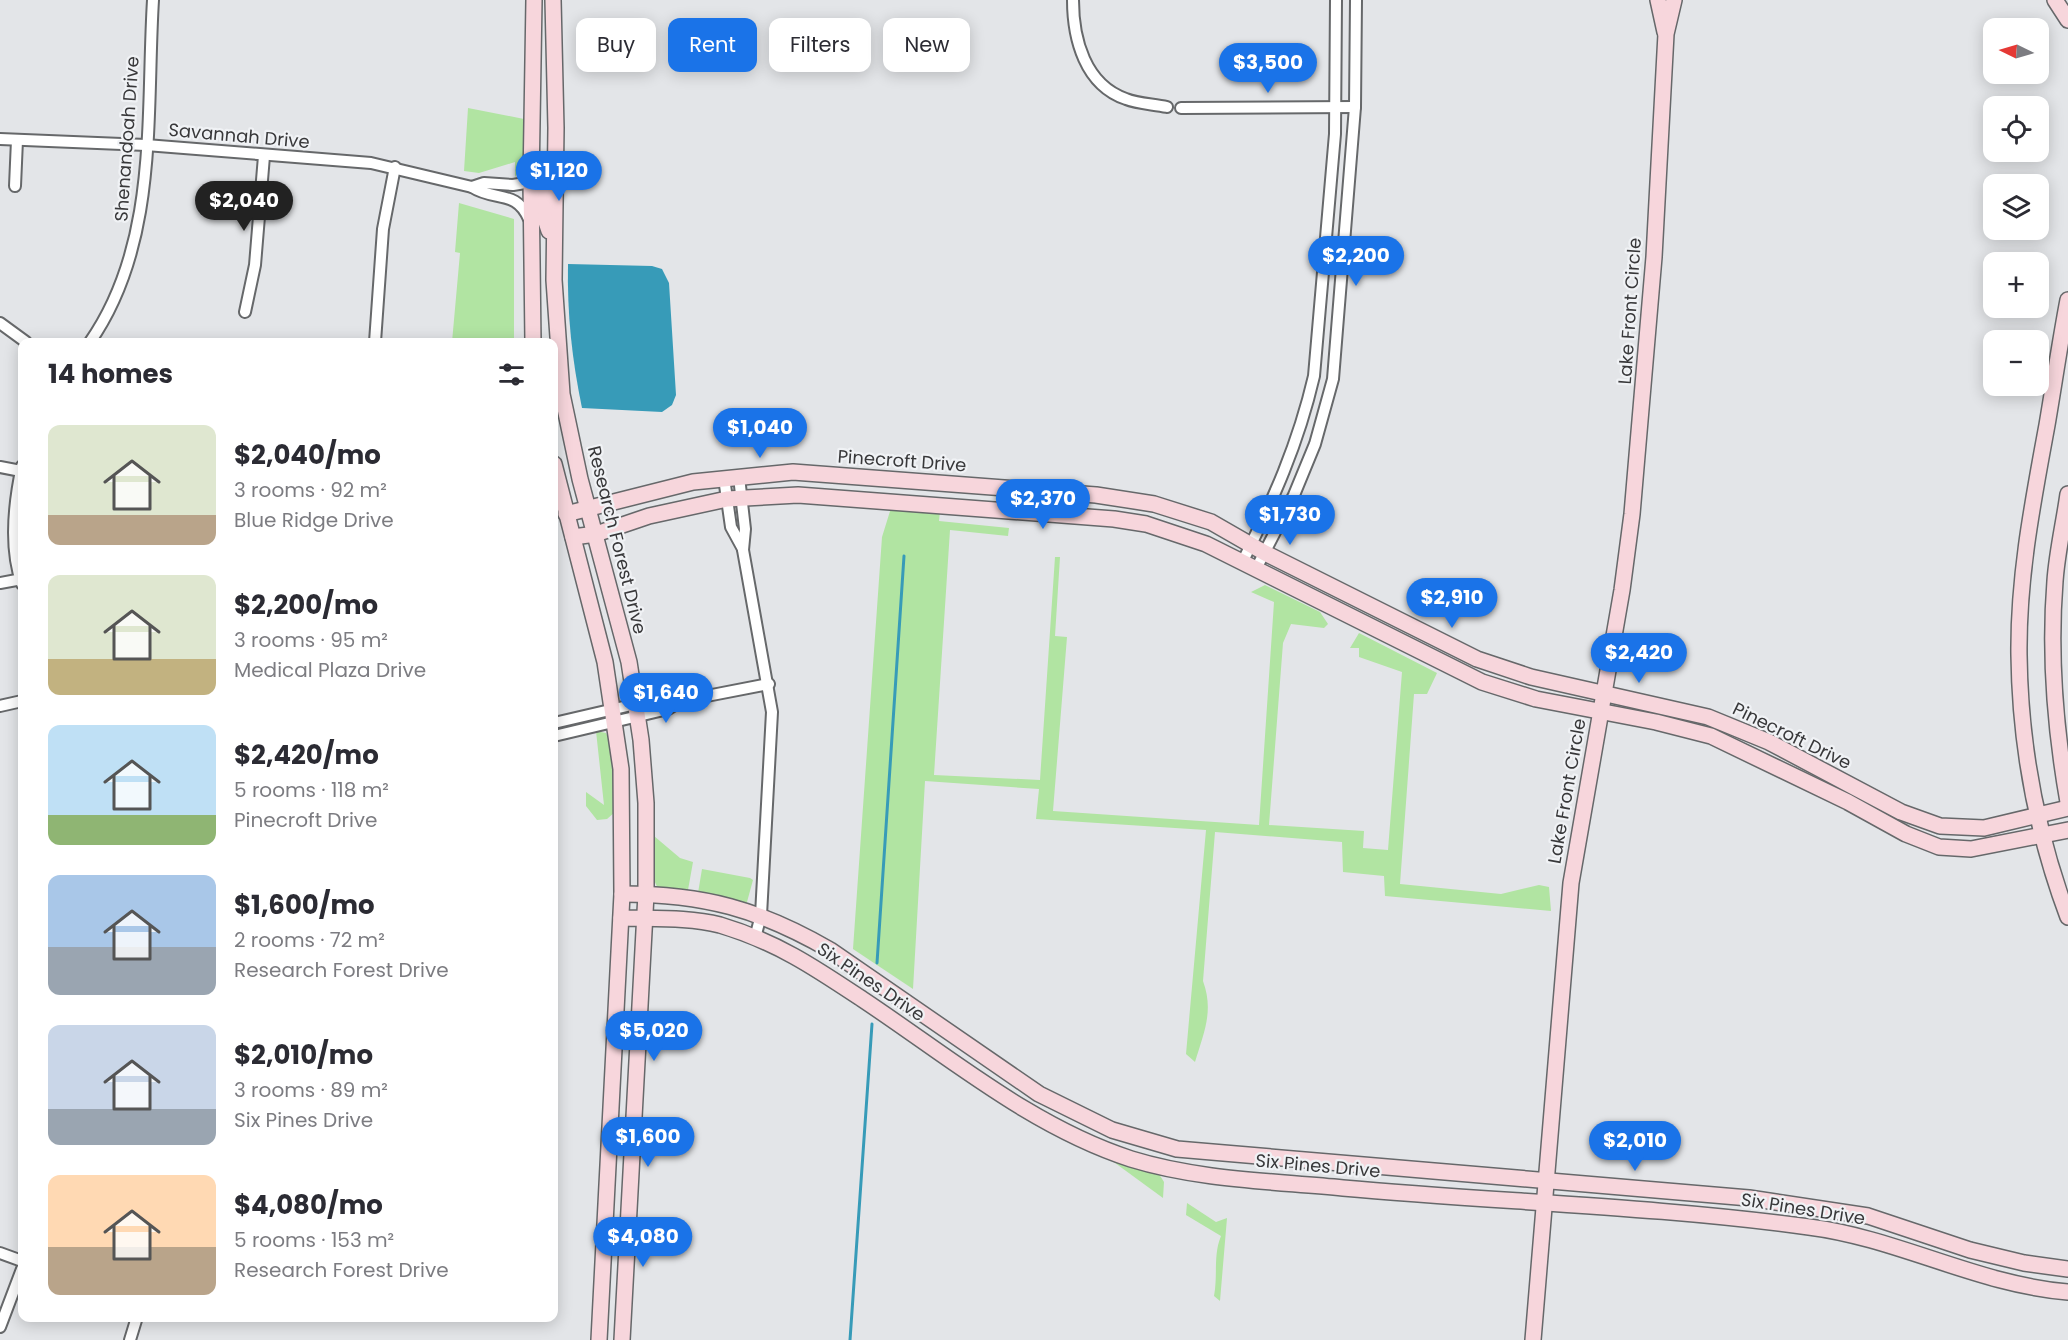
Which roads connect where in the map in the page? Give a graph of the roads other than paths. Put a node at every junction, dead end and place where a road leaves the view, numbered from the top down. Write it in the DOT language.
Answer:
graph roads {
  1 [pos="153,0"];
  2 [pos="529,0"];
  3 [pos="534,0"];
  4 [pos="1073,0"];
  5 [pos="1336,0"];
  6 [pos="1356,0"];
  7 [pos="1658,0"];
  8 [pos="1674,0"];
  9 [pos="2055,0"];
  10 [pos="555,3"];
  11 [pos="2068,20"];
  12 [pos="534,22"];
  13 [pos="1666,34"];
  14 [pos="1167,107"];
  15 [pos="1336,107"];
  16 [pos="1355,107"];
  17 [pos="1181,108"];
  18 [pos="0,139"];
  19 [pos="17,140"];
  20 [pos="146,145"];
  21 [pos="264,156"];
  22 [pos="394,167"];
  23 [pos="531,182"];
  24 [pos="15,186"];
  25 [pos="472,187"];
  26 [pos="531,224"];
  27 [pos="553,245"];
  28 [pos="2068,300"];
  29 [pos="245,312"];
  30 [pos="0,323"];
  31 [pos="2066,327"];
  32 [pos="21,338"];
  33 [pos="93,338"];
  34 [pos="375,338"];
  35 [pos="533,338"];
  36 [pos="557,338"];
  37 [pos="558,344"];
  38 [pos="2063,349"];
  39 [pos="0,467"];
  40 [pos="18,469"];
  41 [pos="731,478"];
  42 [pos="558,481"];
  43 [pos="18,495"];
  44 [pos="2068,495"];
  45 [pos="734,498"];
  46 [pos="589,508"];
  47 [pos="566,514"];
  48 [pos="596,534"];
  49 [pos="573,537"];
  50 [pos="18,543"];
  51 [pos="1251,545"];
  52 [pos="1265,553"];
  53 [pos="1249,566"];
  54 [pos="18,581"];
  55 [pos="0,583"];
  56 [pos="769,684"];
  57 [pos="1604,694"];
  58 [pos="18,702"];
  59 [pos="0,706"];
  60 [pos="637,709"];
  61 [pos="1600,712"];
  62 [pos="614,715"];
  63 [pos="558,722"];
  64 [pos="558,735"];
  65 [pos="2068,802"];
  66 [pos="2068,808"];
  67 [pos="2039,816"];
  68 [pos="2068,830"];
  69 [pos="2043,836"];
  70 [pos="622,894"];
  71 [pos="646,894"];
  72 [pos="761,915"];
  73 [pos="2068,916"];
  74 [pos="621,918"];
  75 [pos="645,918"];
  76 [pos="754,938"];
  77 [pos="922,1014"];
  78 [pos="909,1031"];
  79 [pos="1039,1094"];
  80 [pos="1029,1111"];
  81 [pos="611,1117"];
  82 [pos="633,1143"];
  83 [pos="1547,1182"];
  84 [pos="1749,1198"];
  85 [pos="1545,1203"];
  86 [pos="1746,1219"];
  87 [pos="1895,1225"];
  88 [pos="1890,1245"];
  89 [pos="0,1253"];
  90 [pos="18,1260"];
  91 [pos="2063,1268"];
  92 [pos="18,1280"];
  93 [pos="2061,1291"];
  94 [pos="135,1322"];
  95 [pos="0,1327"];
  96 [pos="130,1340"];
  97 [pos="599,1340"];
  98 [pos="622,1340"];
  99 [pos="1533,1340"];
  1 -- 20 [label="street, Shenandoah Drive"];
  2 -- 12 [label="street"];
  3 -- 12 [label="street"];
  4 -- 14 [label="street"];
  5 -- 15 [label="street"];
  6 -- 16 [label="street"];
  7 -- 13 [label="street, Lake Front Circle"];
  8 -- 13 [label="street, Lake Front Circle"];
  9 -- 11 [label="street"];
  10 -- 27 [label="street, Research Forest Drive"];
  12 -- 23 [label="street"];
  13 -- 57 [label="street, Lake Front Circle"];
  15 -- 16 [label="street"];
  15 -- 17 [label="street"];
  15 -- 51 [label="street"];
  16 -- 52 [label="street"];
  18 -- 19 [label="street, Savannah Drive"];
  19 -- 20 [label="street, Savannah Drive"];
  19 -- 24 [label="street"];
  20 -- 21 [label="street, Savannah Drive"];
  20 -- 33 [label="street, Shenandoah Drive"];
  21 -- 22 [label="street, Savannah Drive"];
  21 -- 29 [label="street"];
  22 -- 25 [label="street, Savannah Drive"];
  22 -- 34 [label="street"];
  23 -- 25 [label="street, Savannah Drive"];
  23 -- 26 [label="street"];
  23 -- 27 [label="street"];
  25 -- 26 [label="street, Savannah Drive"];
  26 -- 35 [label="street"];
  27 -- 36 [label="street, Research Forest Drive"];
  28 -- 31 [label="street"];
  30 -- 32 [label="street"];
  31 -- 38 [label="street"];
  37 -- 46 [label="street, Research Forest Drive"];
  38 -- 67 [label="street"];
  39 -- 40 [label="street"];
  41 -- 45 [label="street"];
  41 -- 46 [label="street, Pinecroft Drive"];
  41 -- 51 [label="street, Pinecroft Drive"];
  42 -- 47 [label="street"];
  43 -- 50 [label="street"];
  44 -- 65 [label="street"];
  45 -- 48 [label="street, Pinecroft Drive"];
  45 -- 53 [label="street, Pinecroft Drive"];
  45 -- 56 [label="street"];
  46 -- 47 [label="street, Pinecroft Drive"];
  46 -- 48 [label="street, Research Forest Drive"];
  47 -- 49 [label="street"];
  48 -- 49 [label="street, Pinecroft Drive"];
  48 -- 60 [label="street, Research Forest Drive"];
  49 -- 62 [label="street"];
  51 -- 52 [label="street, Pinecroft Drive"];
  51 -- 53 [label="street"];
  52 -- 53 [label="street"];
  52 -- 57 [label="street, Pinecroft Drive"];
  53 -- 61 [label="street, Pinecroft Drive"];
  54 -- 55 [label="street"];
  56 -- 60 [label="street"];
  56 -- 72 [label="street"];
  57 -- 61 [label="street, Lake Front Circle"];
  57 -- 67 [label="street, Pinecroft Drive"];
  58 -- 59 [label="street"];
  60 -- 62 [label="street"];
  60 -- 71 [label="street, Research Forest Drive"];
  61 -- 69 [label="street, Pinecroft Drive"];
  61 -- 83 [label="street, Lake Front Circle"];
  62 -- 63 [label="street"];
  62 -- 64 [label="street"];
  62 -- 70 [label="street"];
  66 -- 67 [label="street, Pinecroft Drive"];
  67 -- 69 [label="street"];
  68 -- 69 [label="street, Pinecroft Drive"];
  69 -- 73 [label="street"];
  70 -- 71 [label="street, Six Pines Drive"];
  70 -- 74 [label="street"];
  71 -- 72 [label="street, Six Pines Drive"];
  71 -- 75 [label="street, Research Forest Drive"];
  72 -- 76 [label="street"];
  72 -- 77 [label="street, Six Pines Drive"];
  74 -- 75 [label="street, Six Pines Drive"];
  74 -- 81 [label="street"];
  75 -- 76 [label="street, Six Pines Drive"];
  75 -- 82 [label="street, Research Forest Drive"];
  76 -- 78 [label="street, Six Pines Drive"];
  77 -- 78 [label="street"];
  77 -- 79 [label="street, Six Pines Drive"];
  78 -- 80 [label="street, Six Pines Drive"];
  79 -- 80 [label="street"];
  79 -- 83 [label="street, Six Pines Drive"];
  80 -- 85 [label="street, Six Pines Drive"];
  81 -- 82 [label="street"];
  81 -- 97 [label="street"];
  82 -- 98 [label="street, Research Forest Drive"];
  83 -- 84 [label="street, Six Pines Drive"];
  83 -- 85 [label="street, Lake Front Circle"];
  84 -- 86 [label="street"];
  84 -- 87 [label="street, Six Pines Drive"];
  85 -- 86 [label="street, Six Pines Drive"];
  85 -- 99 [label="street, Lake Front Circle"];
  86 -- 88 [label="street, Six Pines Drive"];
  87 -- 88 [label="street"];
  87 -- 91 [label="street, Six Pines Drive"];
  88 -- 93 [label="street, Six Pines Drive"];
  89 -- 90 [label="street"];
  91 -- 93 [label="street"];
  92 -- 95 [label="street"];
  94 -- 96 [label="street"];
}
